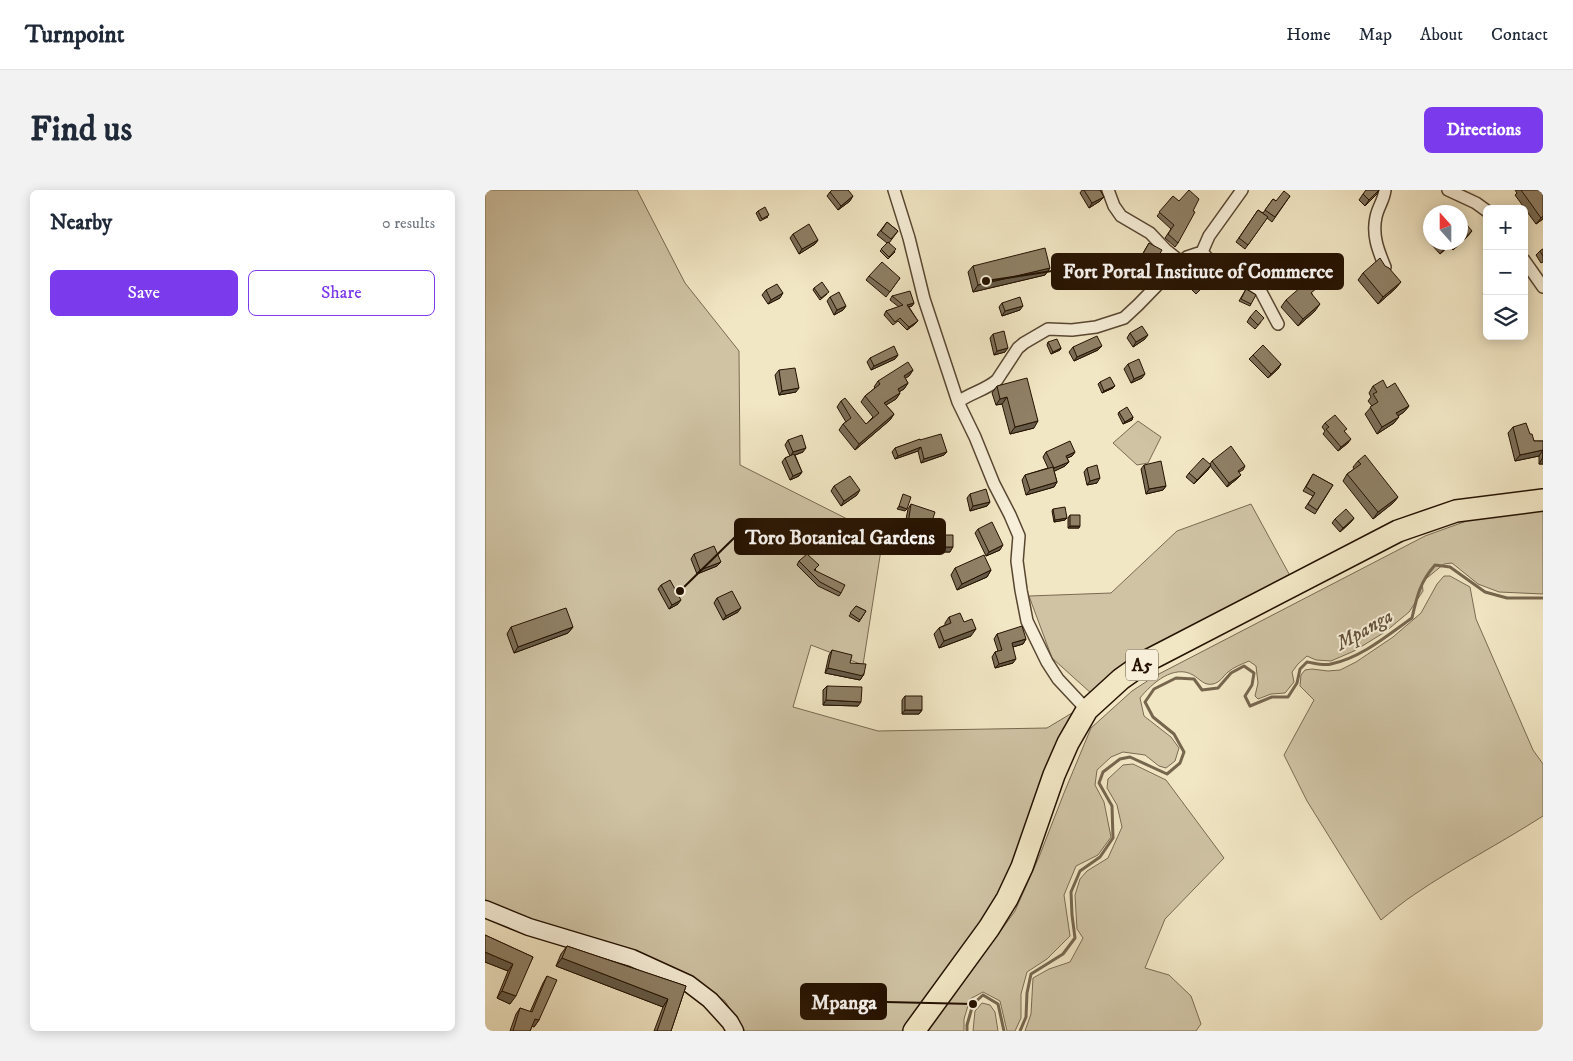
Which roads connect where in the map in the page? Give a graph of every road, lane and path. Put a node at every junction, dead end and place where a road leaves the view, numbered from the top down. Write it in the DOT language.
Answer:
graph roads {
  1 [pos="894,190"];
  2 [pos="1109,190"];
  3 [pos="1242,190"];
  4 [pos="1385,190"];
  5 [pos="1449,190"];
  6 [pos="1483,208"];
  7 [pos="1202,252"];
  8 [pos="1181,262"];
  9 [pos="1528,266"];
  10 [pos="1385,267"];
  11 [pos="1543,287"];
  12 [pos="1278,324"];
  13 [pos="958,402"];
  14 [pos="1543,500"];
  15 [pos="1087,710"];
  16 [pos="485,909"];
  17 [pos="735,1031"];
  18 [pos="914,1031"];
  1 -- 13 [label="street"];
  2 -- 8 [label="street"];
  3 -- 7 [label="street"];
  4 -- 10 [label="street"];
  5 -- 6 [label="street"];
  7 -- 8 [label="street"];
  7 -- 12 [label="street"];
  8 -- 13 [label="street"];
  9 -- 11 [label="street"];
  13 -- 15 [label="street"];
  14 -- 15 [label="highway, A5"];
  15 -- 18 [label="highway, A5"];
  16 -- 17 [label="main road"];
}
